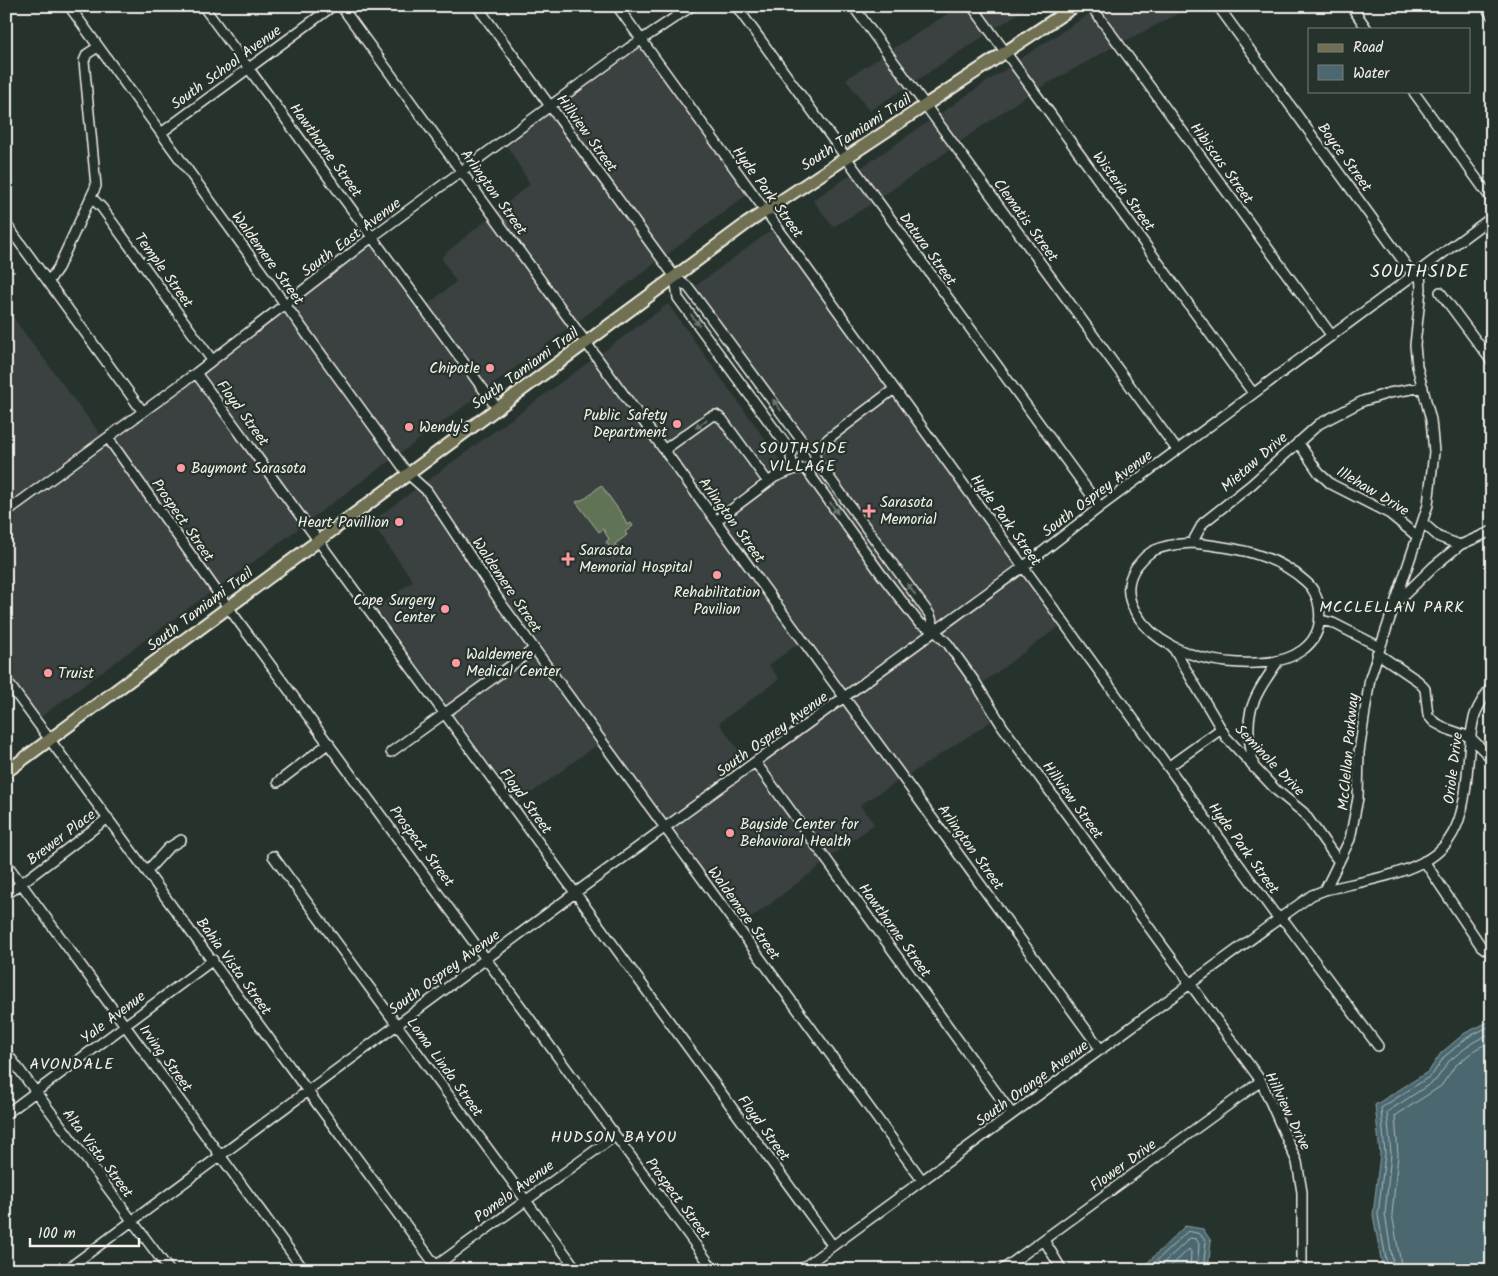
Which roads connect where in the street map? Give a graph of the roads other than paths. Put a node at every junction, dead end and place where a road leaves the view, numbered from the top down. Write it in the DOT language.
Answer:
graph roads {
  1 [pos="69,6"];
  2 [pos="204,6"];
  3 [pos="333,6"];
  4 [pos="341,6"];
  5 [pos="477,6"];
  6 [pos="617,6"];
  7 [pos="692,6"];
  8 [pos="736,6"];
  9 [pos="854,6"];
  10 [pos="972,6"];
  11 [pos="1075,6"];
  12 [pos="1091,6"];
  13 [pos="1218,6"];
  14 [pos="1351,6"];
  15 [pos="1485,6"];
  16 [pos="1492,16"];
  17 [pos="1366,28"];
  18 [pos="642,40"];
  19 [pos="98,47"];
  20 [pos="1006,52"];
  21 [pos="248,68"];
  22 [pos="1414,92"];
  23 [pos="925,104"];
  24 [pos="551,107"];
  25 [pos="161,133"];
  26 [pos="845,157"];
  27 [pos="462,171"];
  28 [pos="91,197"];
  29 [pos="1492,200"];
  30 [pos="765,210"];
  31 [pos="1492,217"];
  32 [pos="6,224"];
  33 [pos="372,237"];
  34 [pos="1417,273"];
  35 [pos="675,277"];
  36 [pos="48,282"];
  37 [pos="1440,292"];
  38 [pos="285,304"];
  39 [pos="1332,336"];
  40 [pos="586,342"];
  41 [pos="212,360"];
  42 [pos="1492,362"];
  43 [pos="196,372"];
  44 [pos="1423,387"];
  45 [pos="894,390"];
  46 [pos="1253,393"];
  47 [pos="497,408"];
  48 [pos="143,412"];
  49 [pos="108,438"];
  50 [pos="1298,442"];
  51 [pos="664,450"];
  52 [pos="1177,450"];
  53 [pos="811,451"];
  54 [pos="791,456"];
  55 [pos="802,468"];
  56 [pos="408,474"];
  57 [pos="772,480"];
  58 [pos="1100,507"];
  59 [pos="6,512"];
  60 [pos="716,521"];
  61 [pos="1423,523"];
  62 [pos="1492,531"];
  63 [pos="1418,537"];
  64 [pos="318,541"];
  65 [pos="1192,543"];
  66 [pos="1460,545"];
  67 [pos="1023,567"];
  68 [pos="1394,605"];
  69 [pos="228,607"];
  70 [pos="1321,620"];
  71 [pos="935,631"];
  72 [pos="1172,646"];
  73 [pos="534,649"];
  74 [pos="1379,650"];
  75 [pos="1276,663"];
  76 [pos="6,680"];
  77 [pos="1492,685"];
  78 [pos="844,697"];
  79 [pos="445,714"];
  80 [pos="1221,729"];
  81 [pos="1470,737"];
  82 [pos="49,740"];
  83 [pos="329,743"];
  84 [pos="391,752"];
  85 [pos="1492,760"];
  86 [pos="756,763"];
  87 [pos="1168,766"];
  88 [pos="1254,768"];
  89 [pos="6,772"];
  90 [pos="278,782"];
  91 [pos="108,818"];
  92 [pos="666,828"];
  93 [pos="181,840"];
  94 [pos="273,856"];
  95 [pos="1424,861"];
  96 [pos="1339,862"];
  97 [pos="6,863"];
  98 [pos="147,871"];
  99 [pos="22,884"];
  100 [pos="1324,890"];
  101 [pos="575,893"];
  102 [pos="6,895"];
  103 [pos="1280,918"];
  104 [pos="1487,948"];
  105 [pos="486,958"];
  106 [pos="213,960"];
  107 [pos="1190,984"];
  108 [pos="397,1024"];
  109 [pos="125,1025"];
  110 [pos="1378,1046"];
  111 [pos="1101,1050"];
  112 [pos="6,1052"];
  113 [pos="1261,1081"];
  114 [pos="307,1090"];
  115 [pos="36,1092"];
  116 [pos="6,1114"];
  117 [pos="1012,1114"];
  118 [pos="615,1136"];
  119 [pos="220,1155"];
  120 [pos="922,1180"];
  121 [pos="526,1200"];
  122 [pos="132,1221"];
  123 [pos="1044,1240"];
  124 [pos="833,1246"];
  125 [pos="435,1268"];
  126 [pos="66,1270"];
  127 [pos="169,1270"];
  128 [pos="304,1270"];
  129 [pos="577,1270"];
  130 [pos="714,1270"];
  131 [pos="800,1270"];
  132 [pos="1002,1270"];
  133 [pos="1062,1270"];
  134 [pos="1302,1270"];
  1 -- 19 [label="street, Waldemere Street"];
  2 -- 21 [label="street, Hawthorne Street"];
  3 -- 21 [label="street, South School Avenue"];
  4 -- 27 [label="street, Arlington Street"];
  5 -- 24 [label="street, Hillview Street"];
  6 -- 18 [label="street, Hyde Park Street"];
  7 -- 18 [label="street, South East Avenue"];
  8 -- 26 [label="street, Datura Street"];
  9 -- 23 [label="street, Clematis Street"];
  10 -- 20 [label="street, Wisteria Street"];
  11 -- 20 [label="main road, South Tamiami Trail"];
  12 -- 39 [label="street, Hibiscus Street"];
  13 -- 34 [label="street, Boyce Street"];
  14 -- 17 [label="street"];
  15 -- 16 [label="street"];
  18 -- 24 [label="street, South East Avenue"];
  18 -- 30 [label="street, Hyde Park Street"];
  19 -- 25 [label="street, Waldemere Street"];
  19 -- 28 [label="street"];
  20 -- 23 [label="main road, South Tamiami Trail"];
  20 -- 46 [label="street, Wisteria Street"];
  21 -- 25 [label="street, South School Avenue"];
  21 -- 33 [label="street, Hawthorne Street"];
  22 -- 29 [label="street"];
  23 -- 26 [label="main road, South Tamiami Trail"];
  23 -- 52 [label="street, Clematis Street"];
  24 -- 27 [label="street, South East Avenue"];
  24 -- 35 [label="street, Hillview Street"];
  25 -- 38 [label="street, Waldemere Street"];
  26 -- 30 [label="main road, South Tamiami Trail"];
  26 -- 58 [label="street, Datura Street"];
  27 -- 33 [label="street, South East Avenue"];
  27 -- 40 [label="street, Arlington Street"];
  28 -- 36 [label="street"];
  28 -- 41 [label="street, Temple Street"];
  30 -- 35 [label="main road, South Tamiami Trail"];
  30 -- 45 [label="street, Hyde Park Street"];
  31 -- 34 [label="street, South Osprey Avenue"];
  32 -- 36 [label="street"];
  33 -- 38 [label="street, South East Avenue"];
  33 -- 47 [label="street, Hawthorne Street"];
  34 -- 39 [label="street, South Osprey Avenue"];
  34 -- 44 [label="street, McClellan Parkway"];
  35 -- 40 [label="main road, South Tamiami Trail"];
  53 -- 35 [label="street, Hillview Street, one-way"];
  35 -- 54 [label="street, Hillview Street, one-way"];
  36 -- 48 [label="street"];
  37 -- 42 [label="street"];
  38 -- 41 [label="street, South East Avenue"];
  38 -- 56 [label="street, Waldemere Street"];
  39 -- 46 [label="street, South Osprey Avenue"];
  40 -- 47 [label="main road, South Tamiami Trail"];
  40 -- 51 [label="street, Arlington Street"];
  41 -- 43 [label="street, South East Avenue"];
  43 -- 48 [label="street, South East Avenue"];
  43 -- 64 [label="street, Floyd Street"];
  44 -- 50 [label="street, Mietaw Drive"];
  44 -- 61 [label="street, McClellan Parkway"];
  45 -- 53 [label="street"];
  45 -- 67 [label="street, Hyde Park Street"];
  46 -- 52 [label="street, South Osprey Avenue"];
  47 -- 56 [label="main road, South Tamiami Trail"];
  48 -- 49 [label="street, South East Avenue"];
  49 -- 59 [label="street, South East Avenue"];
  49 -- 69 [label="street, Prospect Street"];
  50 -- 63 [label="street, Illehaw Drive"];
  50 -- 65 [label="street, Mietaw Drive"];
  57 -- 51 [label="street, one-way"];
  51 -- 60 [label="street, Arlington Street"];
  52 -- 58 [label="street, South Osprey Avenue"];
  53 -- 54 [label="street"];
  53 -- 55 [label="street"];
  71 -- 53 [label="street, Hillview Street, one-way"];
  54 -- 55 [label="street, Hillview Street"];
  54 -- 57 [label="street"];
  55 -- 57 [label="street"];
  55 -- 71 [label="street, Hillview Street, one-way"];
  56 -- 64 [label="main road, South Tamiami Trail"];
  56 -- 73 [label="street, Waldemere Street"];
  57 -- 60 [label="street"];
  58 -- 67 [label="street, South Osprey Avenue"];
  60 -- 78 [label="street, Arlington Street"];
  61 -- 63 [label="street, McClellan Parkway"];
  61 -- 66 [label="street, Illehaw Drive"];
  62 -- 66 [label="street"];
  63 -- 68 [label="street, McClellan Parkway"];
  64 -- 69 [label="main road, South Tamiami Trail"];
  64 -- 79 [label="street, Floyd Street"];
  65 -- 70 [label="street"];
  65 -- 72 [label="street"];
  66 -- 68 [label="street"];
  67 -- 71 [label="street, South Osprey Avenue"];
  67 -- 87 [label="street, Hyde Park Street"];
  68 -- 74 [label="street, McClellan Parkway"];
  69 -- 82 [label="main road, South Tamiami Trail"];
  69 -- 83 [label="street, Prospect Street"];
  70 -- 74 [label="street"];
  70 -- 75 [label="street"];
  71 -- 78 [label="street, South Osprey Avenue"];
  71 -- 107 [label="street, Hillview Street"];
  72 -- 75 [label="street"];
  72 -- 80 [label="street, Seminole Drive"];
  73 -- 79 [label="street"];
  73 -- 92 [label="street, Waldemere Street"];
  74 -- 81 [label="street"];
  74 -- 96 [label="street, McClellan Parkway"];
  75 -- 88 [label="street"];
  76 -- 82 [label="street, Bahia Vista Street"];
  77 -- 81 [label="street, Oriole Drive"];
  78 -- 86 [label="street, South Osprey Avenue"];
  78 -- 111 [label="street, Arlington Street"];
  79 -- 84 [label="street"];
  79 -- 101 [label="street, Floyd Street"];
  80 -- 87 [label="street"];
  80 -- 88 [label="street, Seminole Drive"];
  81 -- 85 [label="street"];
  81 -- 95 [label="street, Oriole Drive"];
  82 -- 89 [label="main road, South Tamiami Trail"];
  82 -- 91 [label="street, Bahia Vista Street"];
  83 -- 90 [label="street"];
  83 -- 105 [label="street, Prospect Street"];
  86 -- 92 [label="street, South Osprey Avenue"];
  86 -- 117 [label="street, Hawthorne Street"];
  87 -- 103 [label="street, Hyde Park Street"];
  88 -- 96 [label="street, Seminole Drive"];
  91 -- 98 [label="street, Bahia Vista Street"];
  91 -- 99 [label="street, Brewer Place"];
  92 -- 101 [label="street, South Osprey Avenue"];
  92 -- 120 [label="street, Waldemere Street"];
  93 -- 98 [label="street"];
  94 -- 108 [label="street, Loma Linda Street"];
  95 -- 100 [label="street, Oriole Drive"];
  95 -- 104 [label="street"];
  96 -- 100 [label="street, McClellan Parkway"];
  97 -- 99 [label="street, Irving Street"];
  98 -- 106 [label="street, Bahia Vista Street"];
  99 -- 102 [label="street, Brewer Place"];
  99 -- 109 [label="street, Irving Street"];
  100 -- 103 [label="street"];
  101 -- 105 [label="street, South Osprey Avenue"];
  101 -- 124 [label="street, Floyd Street"];
  103 -- 107 [label="street, South Orange Avenue"];
  103 -- 110 [label="street, Hyde Park Street"];
  105 -- 108 [label="street, South Osprey Avenue"];
  105 -- 118 [label="street, Prospect Street"];
  106 -- 109 [label="street, Yale Avenue"];
  106 -- 114 [label="street, Bahia Vista Street"];
  107 -- 111 [label="street, South Orange Avenue"];
  107 -- 113 [label="street, Hillview Drive"];
  108 -- 114 [label="street, South Osprey Avenue"];
  108 -- 121 [label="street, Loma Linda Street"];
  109 -- 115 [label="street, Yale Avenue"];
  109 -- 119 [label="street, Irving Street"];
  111 -- 117 [label="street, South Orange Avenue"];
  112 -- 115 [label="street, Alta Vista Street"];
  113 -- 123 [label="street, Flower Drive"];
  113 -- 134 [label="street, Hillview Drive"];
  114 -- 119 [label="street, South Osprey Avenue"];
  114 -- 125 [label="street, Bahia Vista Street"];
  115 -- 116 [label="street, Yale Avenue"];
  115 -- 122 [label="street, Alta Vista Street"];
  117 -- 120 [label="street, South Orange Avenue"];
  118 -- 121 [label="street, Pomelo Avenue"];
  118 -- 130 [label="street, Prospect Street"];
  119 -- 122 [label="street, South Osprey Avenue"];
  119 -- 128 [label="street, Irving Street"];
  120 -- 124 [label="street, South Orange Avenue"];
  121 -- 125 [label="street, Pomelo Avenue"];
  121 -- 129 [label="street, Loma Linda Street"];
  122 -- 126 [label="street, South Osprey Avenue"];
  122 -- 127 [label="street, Alta Vista Street"];
  123 -- 132 [label="street, Flower Drive"];
  123 -- 133 [label="street"];
  124 -- 131 [label="street, South Orange Avenue"];
}
